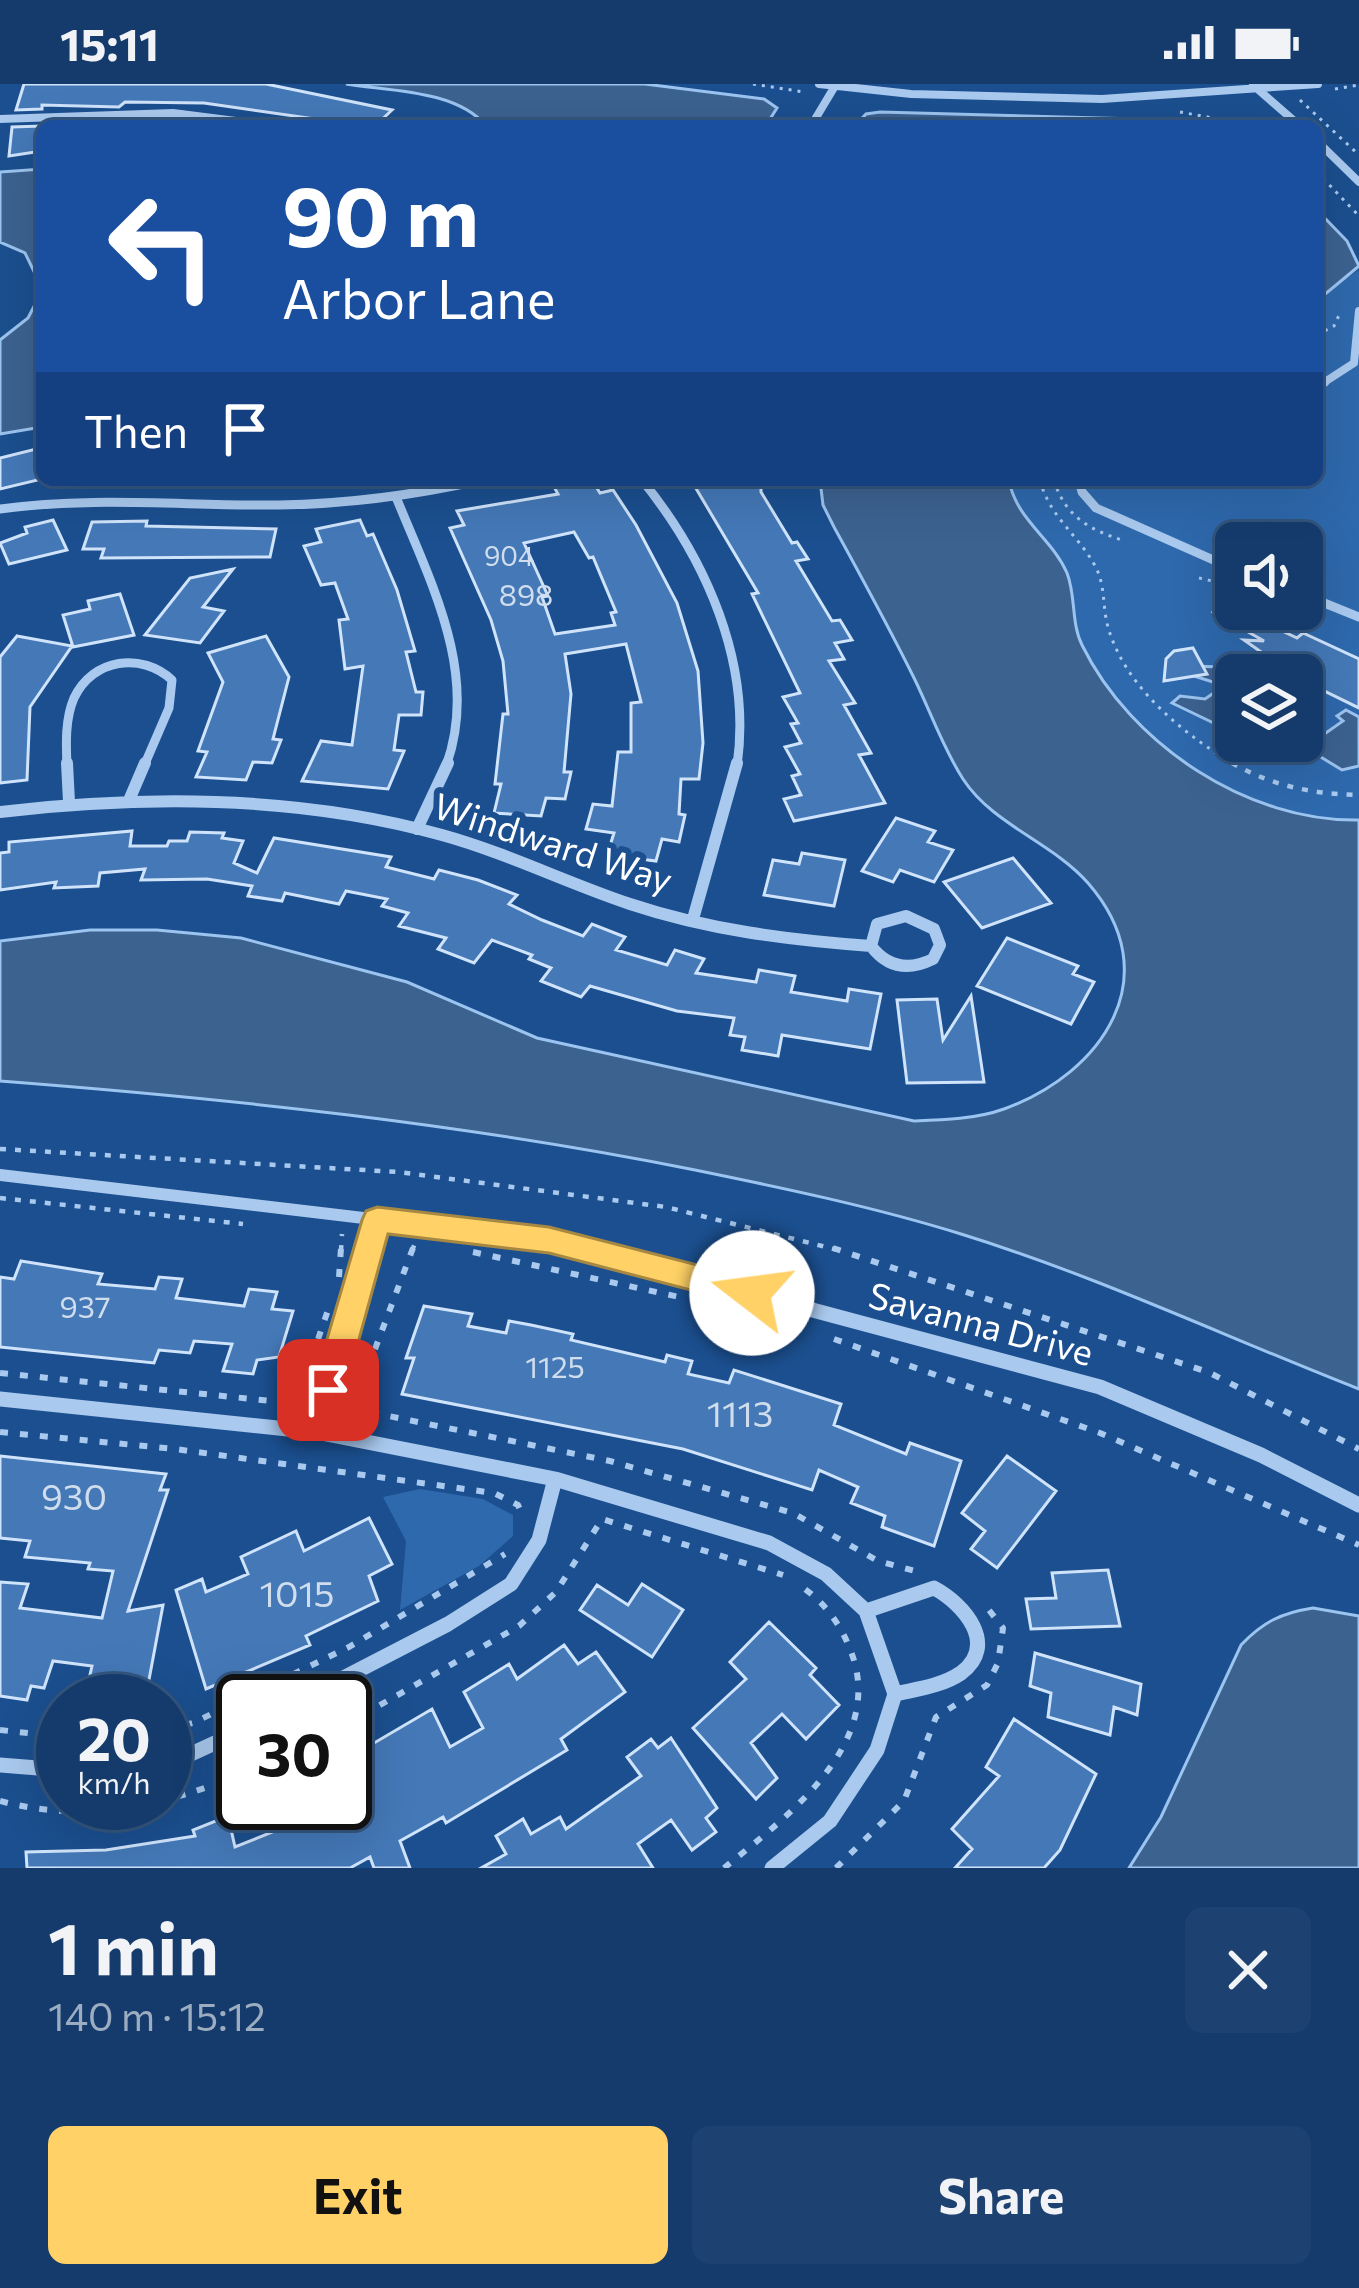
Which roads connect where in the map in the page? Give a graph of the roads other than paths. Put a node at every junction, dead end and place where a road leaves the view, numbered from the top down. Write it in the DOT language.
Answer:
graph roads {
  1 [pos="819,84"];
  2 [pos="1267,84"];
  3 [pos="835,86"];
  4 [pos="1254,86"];
  5 [pos="1319,88"];
  6 [pos="0,119"];
  7 [pos="250,120"];
  8 [pos="815,120"];
  9 [pos="1293,120"];
  10 [pos="1323,147"];
  11 [pos="1359,182"];
  12 [pos="1359,311"];
  13 [pos="1323,383"];
  14 [pos="452,486"];
  15 [pos="647,486"];
  16 [pos="1080,486"];
  17 [pos="396,497"];
  18 [pos="0,509"];
  19 [pos="1215,561"];
  20 [pos="1323,602"];
  21 [pos="1359,617"];
  22 [pos="130,798"];
  23 [pos="69,802"];
  24 [pos="0,812"];
  25 [pos="417,829"];
  26 [pos="693,919"];
  27 [pos="871,946"];
  28 [pos="0,1175"];
  29 [pos="377,1220"];
  30 [pos="0,1399"];
  31 [pos="316,1432"];
  32 [pos="555,1479"];
  33 [pos="1359,1505"];
  34 [pos="866,1611"];
  35 [pos="351,1674"];
  36 [pos="895,1694"];
  37 [pos="0,1765"];
  38 [pos="36,1768"];
  39 [pos="772,1868"];
  1 -- 3 [label="street"];
  2 -- 4 [label="street"];
  3 -- 4 [label="street"];
  3 -- 8 [label="street"];
  4 -- 5 [label="street"];
  4 -- 9 [label="street"];
  6 -- 7 [label="street"];
  10 -- 11 [label="street"];
  12 -- 13 [label="street"];
  14 -- 17 [label="street"];
  15 -- 26 [label="street"];
  16 -- 19 [label="street"];
  17 -- 18 [label="street"];
  17 -- 25 [label="street"];
  20 -- 21 [label="street"];
  22 -- 23 [label="street, Windward Way"];
  22 -- 23 [label="street"];
  22 -- 25 [label="street, Windward Way"];
  23 -- 24 [label="street, Windward Way"];
  25 -- 26 [label="street, Windward Way"];
  26 -- 27 [label="street, Windward Way"];
  27 -- 27 [label="street, Windward Way"];
  28 -- 29 [label="street, Savanna Drive"];
  29 -- 31 [label="street"];
  29 -- 33 [label="street, Savanna Drive"];
  30 -- 31 [label="street"];
  31 -- 32 [label="street"];
  32 -- 34 [label="street"];
  32 -- 35 [label="street"];
  34 -- 36 [label="street"];
  34 -- 36 [label="street"];
  36 -- 39 [label="street"];
  37 -- 38 [label="street"];
}
